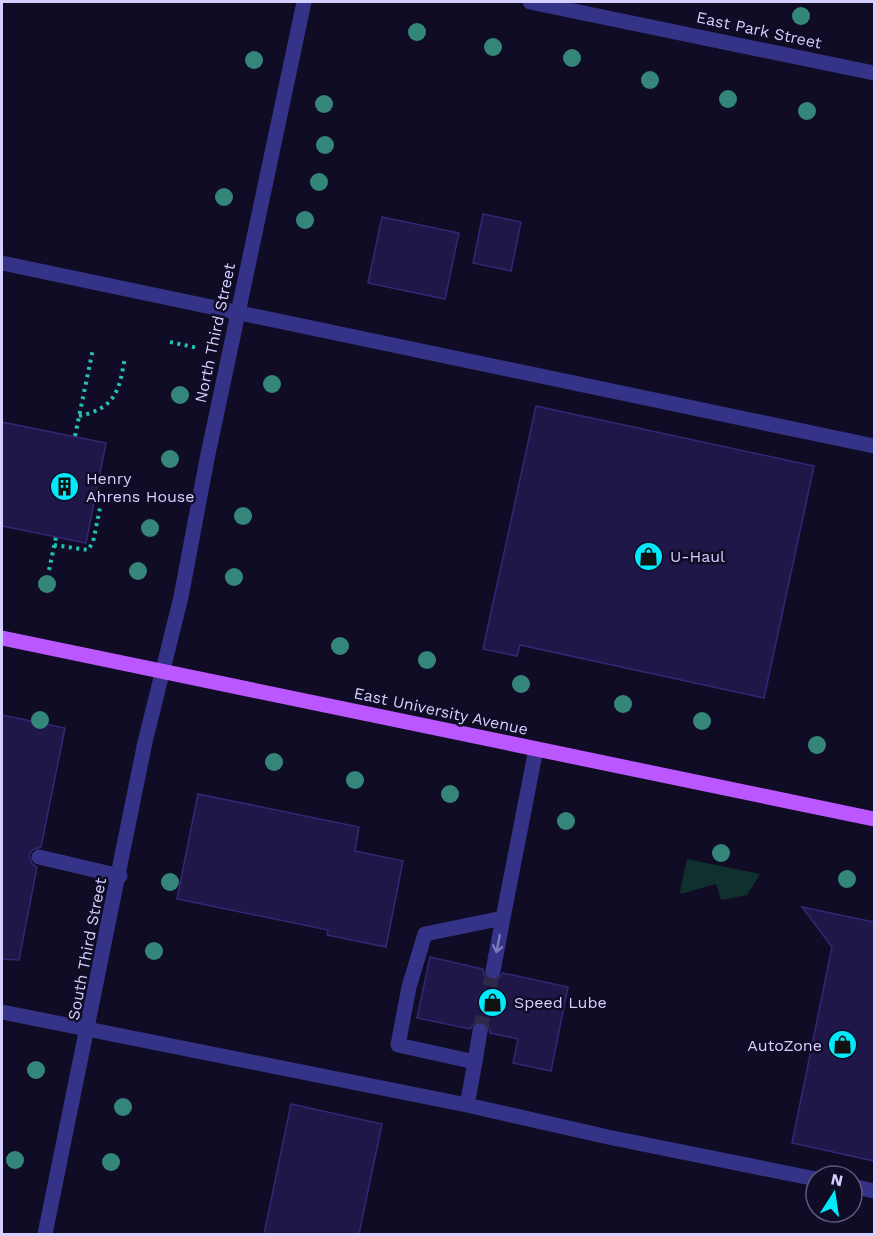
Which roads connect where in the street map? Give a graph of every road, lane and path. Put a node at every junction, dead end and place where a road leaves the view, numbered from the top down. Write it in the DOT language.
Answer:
graph roads {
  1 [pos="304,2"];
  2 [pos="530,2"];
  3 [pos="874,73"];
  4 [pos="2,262"];
  5 [pos="239,311"];
  6 [pos="93,349"];
  7 [pos="125,357"];
  8 [pos="79,416"];
  9 [pos="75,436"];
  10 [pos="874,446"];
  11 [pos="100,508"];
  12 [pos="56,537"];
  13 [pos="54,544"];
  14 [pos="49,570"];
  15 [pos="2,638"];
  16 [pos="164,672"];
  17 [pos="536,749"];
  18 [pos="874,819"];
  19 [pos="39,857"];
  20 [pos="120,876"];
  21 [pos="503,918"];
  22 [pos="493,971"];
  23 [pos="2,1012"];
  24 [pos="89,1029"];
  25 [pos="480,1031"];
  26 [pos="476,1062"];
  27 [pos="467,1105"];
  28 [pos="804,1177"];
  29 [pos="45,1234"];
  1 -- 5 [label="street, North Third Street"];
  2 -- 3 [label="street, East Park Street"];
  4 -- 5 [label="street"];
  5 -- 10 [label="street"];
  5 -- 16 [label="street, North Third Street"];
  6 -- 8 [label="path"];
  7 -- 8 [label="path"];
  8 -- 9 [label="path"];
  11 -- 13 [label="path"];
  12 -- 13 [label="path"];
  13 -- 14 [label="path"];
  15 -- 16 [label="main road, East University Avenue"];
  16 -- 17 [label="main road, East University Avenue"];
  16 -- 20 [label="street, South Third Street"];
  17 -- 18 [label="main road, East University Avenue"];
  17 -- 21 [label="street"];
  19 -- 20 [label="street"];
  20 -- 24 [label="street, South Third Street"];
  21 -- 22 [label="street, one-way"];
  21 -- 26 [label="street"];
  23 -- 24 [label="street"];
  24 -- 27 [label="street"];
  24 -- 29 [label="street, South Third Street"];
  25 -- 26 [label="street"];
  26 -- 27 [label="street"];
  27 -- 28 [label="street"];
}
